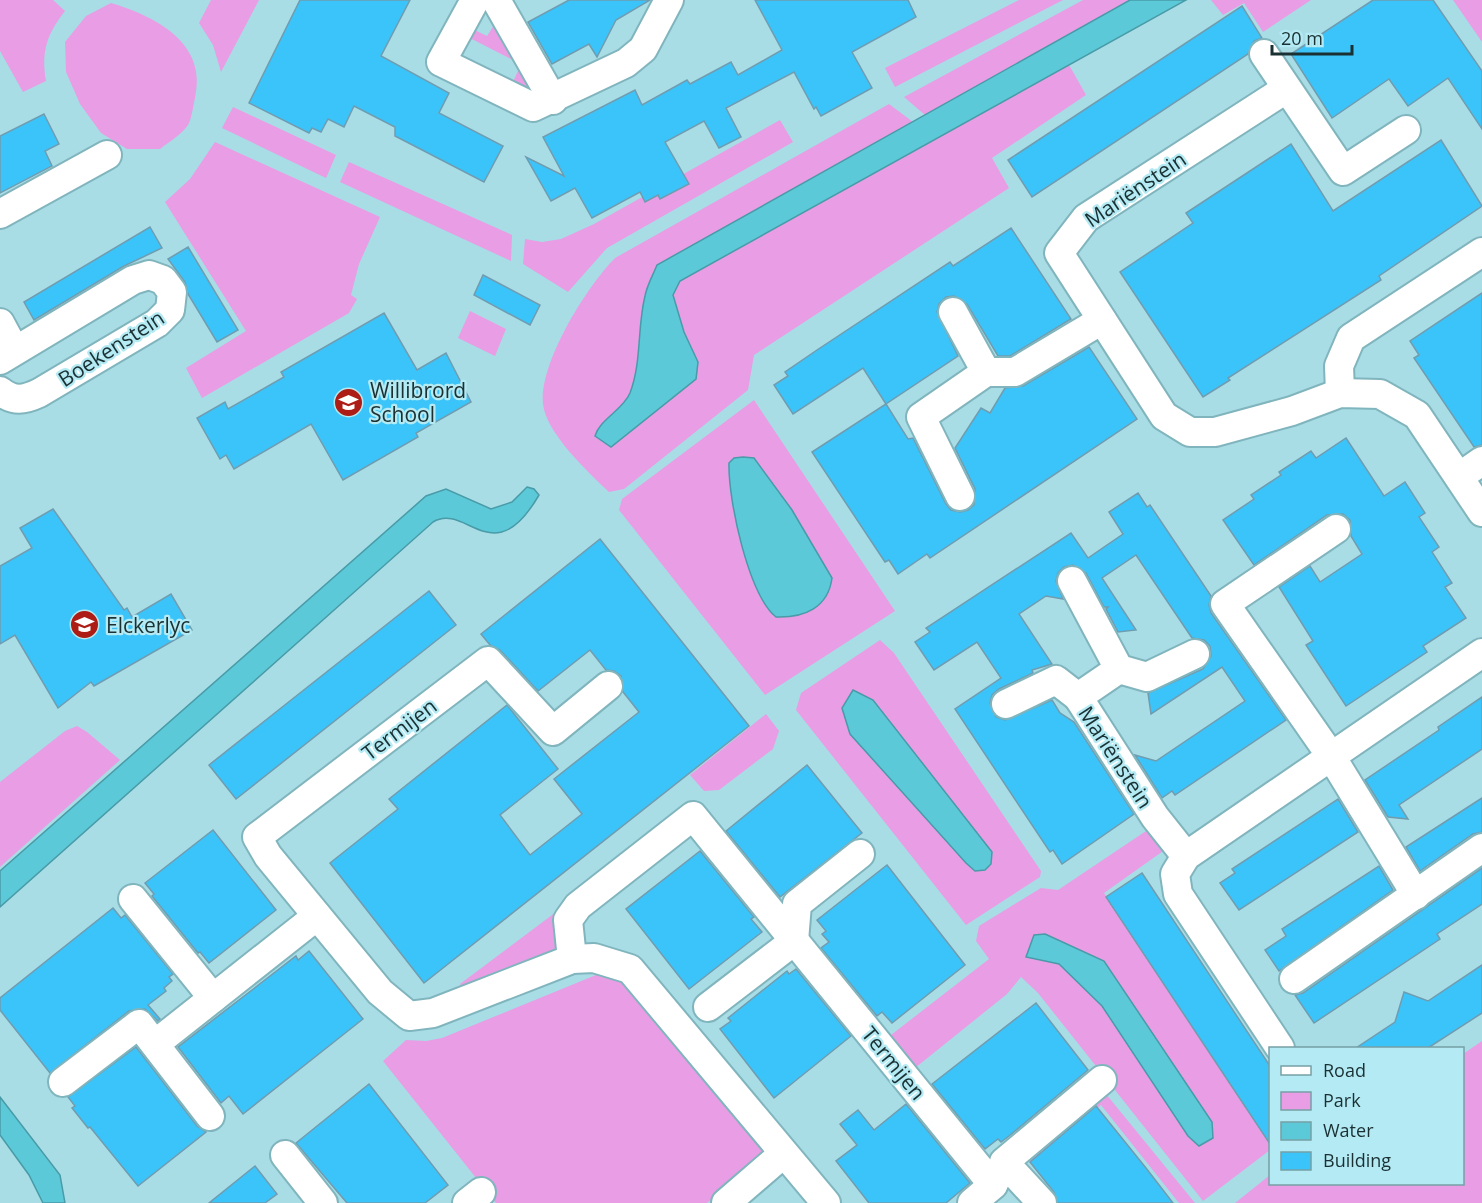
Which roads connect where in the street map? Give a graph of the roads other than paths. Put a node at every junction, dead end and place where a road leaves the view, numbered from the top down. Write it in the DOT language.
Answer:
graph roads {
  1 [pos="474,0"];
  2 [pos="496,0"];
  3 [pos="669,0"];
  4 [pos="1264,54"];
  5 [pos="1286,89"];
  6 [pos="553,100"];
  7 [pos="1406,130"];
  8 [pos="107,155"];
  9 [pos="0,214"];
  10 [pos="1482,252"];
  11 [pos="953,312"];
  12 [pos="1102,320"];
  13 [pos="0,323"];
  14 [pos="7,354"];
  15 [pos="986,372"];
  16 [pos="0,391"];
  17 [pos="1340,393"];
  18 [pos="1471,469"];
  19 [pos="960,496"];
  20 [pos="1482,512"];
  21 [pos="1336,529"];
  22 [pos="1072,581"];
  23 [pos="1482,653"];
  24 [pos="1195,654"];
  25 [pos="1119,669"];
  26 [pos="608,686"];
  27 [pos="1078,697"];
  28 [pos="1006,704"];
  29 [pos="1331,756"];
  30 [pos="1482,848"];
  31 [pos="860,854"];
  32 [pos="1186,856"];
  33 [pos="1416,895"];
  34 [pos="133,899"];
  35 [pos="317,916"];
  36 [pos="794,941"];
  37 [pos="572,959"];
  38 [pos="1294,980"];
  39 [pos="213,998"];
  40 [pos="708,1007"];
  41 [pos="155,1044"];
  42 [pos="1280,1047"];
  43 [pos="1102,1080"];
  44 [pos="63,1082"];
  45 [pos="210,1116"];
  46 [pos="783,1154"];
  47 [pos="285,1155"];
  48 [pos="990,1183"];
  49 [pos="323,1203"];
  50 [pos="726,1203"];
  51 [pos="826,1203"];
  52 [pos="1042,1203"];
  1 -- 6 [label="street"];
  2 -- 6 [label="street"];
  3 -- 6 [label="street"];
  4 -- 5 [label="street"];
  5 -- 7 [label="street"];
  5 -- 12 [label="street, Mariënstein"];
  8 -- 9 [label="street"];
  10 -- 17 [label="street"];
  11 -- 15 [label="street"];
  12 -- 15 [label="street"];
  12 -- 17 [label="street, Mariënstein"];
  13 -- 14 [label="street, Boekenstein"];
  14 -- 16 [label="street, Boekenstein"];
  15 -- 19 [label="street"];
  17 -- 18 [label="street, Mariënstein"];
  18 -- 20 [label="street, Mariënstein"];
  21 -- 29 [label="street"];
  22 -- 25 [label="street"];
  23 -- 29 [label="street"];
  24 -- 25 [label="street"];
  25 -- 27 [label="street, Mariënstein"];
  26 -- 35 [label="street, Termijen"];
  27 -- 28 [label="street"];
  27 -- 32 [label="street, Mariënstein"];
  29 -- 32 [label="street"];
  29 -- 33 [label="street"];
  30 -- 33 [label="street"];
  31 -- 36 [label="street"];
  32 -- 42 [label="street"];
  33 -- 38 [label="street"];
  34 -- 39 [label="street"];
  35 -- 37 [label="street, Termijen"];
  35 -- 39 [label="street"];
  36 -- 37 [label="street, Termijen"];
  36 -- 40 [label="street"];
  36 -- 48 [label="street, Termijen"];
  37 -- 46 [label="street, Termijen"];
  39 -- 41 [label="street"];
  41 -- 44 [label="street"];
  41 -- 45 [label="street"];
  43 -- 48 [label="street"];
  46 -- 50 [label="street"];
  46 -- 51 [label="street, Termijen"];
  47 -- 49 [label="street"];
  48 -- 52 [label="street, Termijen"];
}
